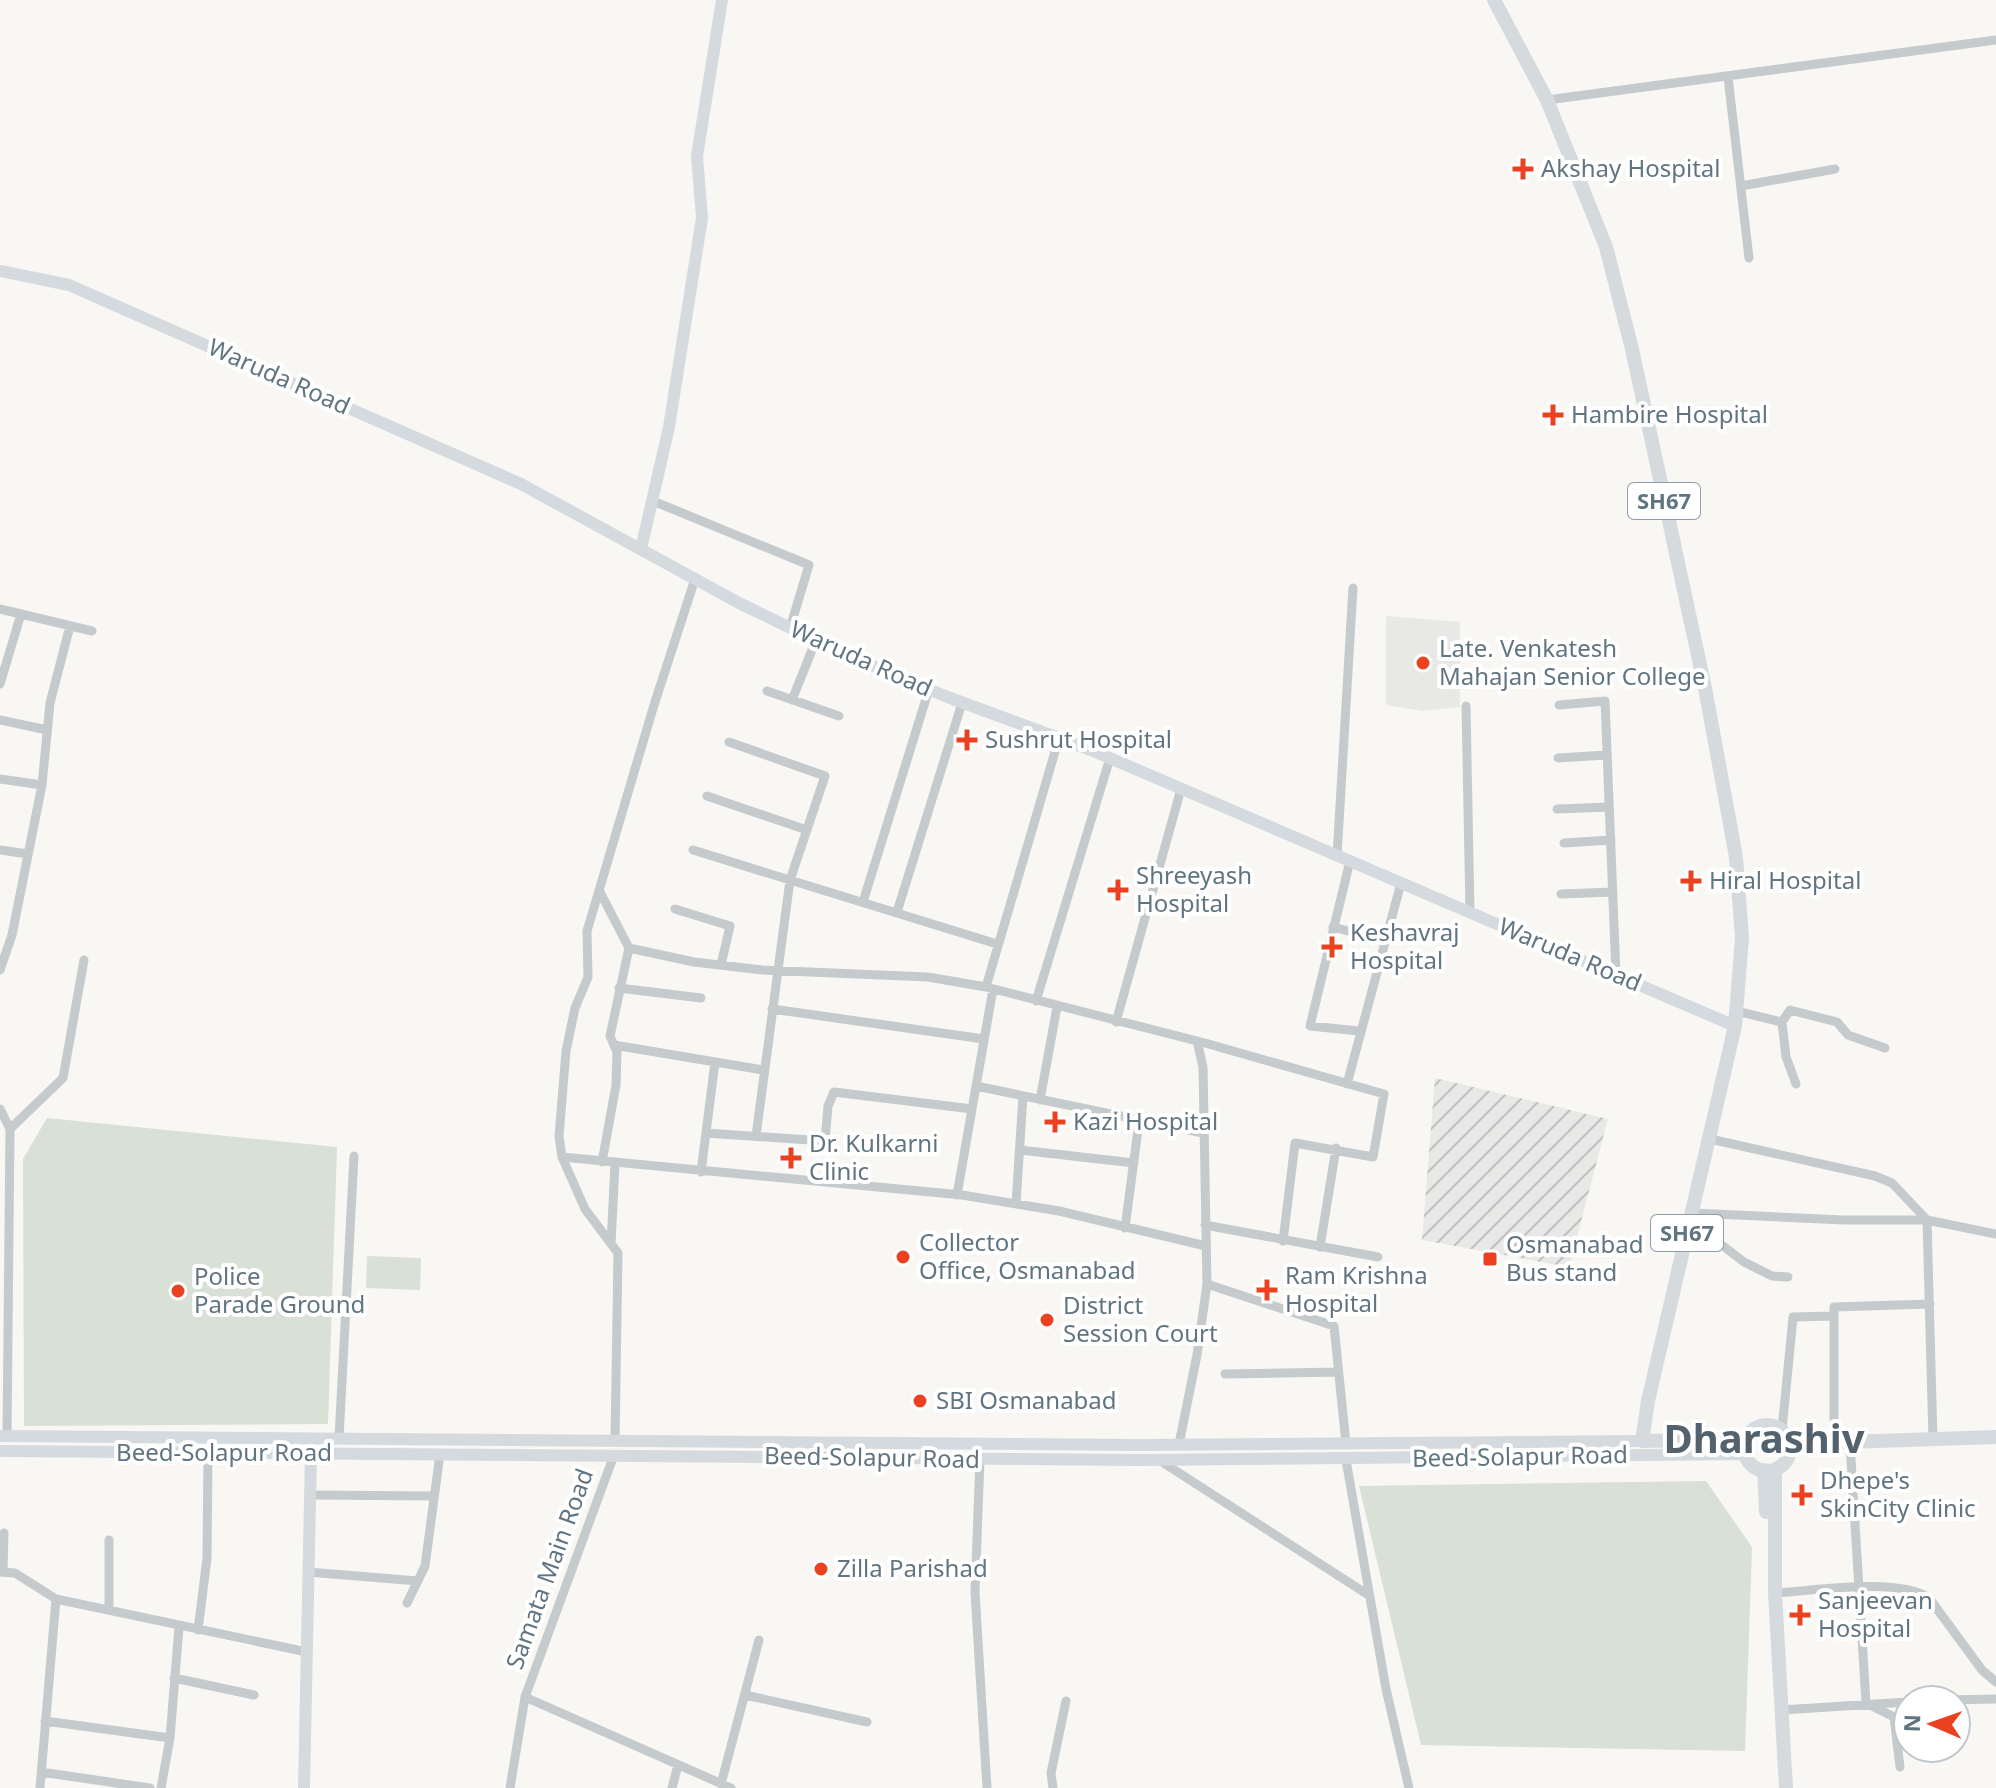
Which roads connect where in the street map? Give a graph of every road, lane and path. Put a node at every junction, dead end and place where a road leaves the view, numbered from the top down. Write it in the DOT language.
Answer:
graph roads {
  1 [pos="722,0"];
  2 [pos="1494,0"];
  3 [pos="1996,40"];
  4 [pos="1728,77"];
  5 [pos="1547,100"];
  6 [pos="1835,169"];
  7 [pos="1741,186"];
  8 [pos="1749,258"];
  9 [pos="0,271"];
  10 [pos="653,501"];
  11 [pos="641,549"];
  12 [pos="695,579"];
  13 [pos="1353,588"];
  14 [pos="0,609"];
  15 [pos="21,614"];
  16 [pos="70,626"];
  17 [pos="790,628"];
  18 [pos="92,631"];
  19 [pos="816,640"];
  20 [pos="0,684"];
  21 [pos="929,689"];
  22 [pos="767,691"];
  23 [pos="792,700"];
  24 [pos="962,703"];
  25 [pos="1559,705"];
  26 [pos="1466,706"];
  27 [pos="839,716"];
  28 [pos="0,720"];
  29 [pos="47,730"];
  30 [pos="1059,738"];
  31 [pos="729,742"];
  32 [pos="1607,755"];
  33 [pos="1110,758"];
  34 [pos="1558,758"];
  35 [pos="0,779"];
  36 [pos="42,785"];
  37 [pos="1181,789"];
  38 [pos="707,796"];
  39 [pos="1609,807"];
  40 [pos="1557,809"];
  41 [pos="807,830"];
  42 [pos="1611,840"];
  43 [pos="1564,843"];
  44 [pos="0,850"];
  45 [pos="693,850"];
  46 [pos="28,854"];
  47 [pos="1337,856"];
  48 [pos="1350,861"];
  49 [pos="790,880"];
  50 [pos="1401,883"];
  51 [pos="599,890"];
  52 [pos="1613,892"];
  53 [pos="1561,894"];
  54 [pos="863,902"];
  55 [pos="675,909"];
  56 [pos="897,912"];
  57 [pos="1470,913"];
  58 [pos="1333,927"];
  59 [pos="1385,941"];
  60 [pos="997,944"];
  61 [pos="629,948"];
  62 [pos="84,960"];
  63 [pos="721,965"];
  64 [pos="0,970"];
  65 [pos="777,971"];
  66 [pos="1616,975"];
  67 [pos="619,988"];
  68 [pos="990,988"];
  69 [pos="701,998"];
  70 [pos="1036,1001"];
  71 [pos="1057,1007"];
  72 [pos="772,1009"];
  73 [pos="1735,1018"];
  74 [pos="1116,1022"];
  75 [pos="1782,1022"];
  76 [pos="1359,1031"];
  77 [pos="984,1039"];
  78 [pos="1197,1041"];
  79 [pos="614,1045"];
  80 [pos="1885,1048"];
  81 [pos="715,1062"];
  82 [pos="763,1070"];
  83 [pos="1347,1084"];
  84 [pos="1796,1084"];
  85 [pos="976,1086"];
  86 [pos="1023,1096"];
  87 [pos="1040,1100"];
  88 [pos="0,1109"];
  89 [pos="972,1109"];
  90 [pos="1139,1122"];
  91 [pos="10,1129"];
  92 [pos="706,1133"];
  93 [pos="1203,1133"];
  94 [pos="756,1136"];
  95 [pos="1710,1139"];
  96 [pos="1336,1148"];
  97 [pos="1020,1150"];
  98 [pos="5,1156"];
  99 [pos="354,1156"];
  100 [pos="562,1157"];
  101 [pos="602,1162"];
  102 [pos="1134,1163"];
  103 [pos="615,1164"];
  104 [pos="701,1172"];
  105 [pos="957,1195"];
  106 [pos="1016,1204"];
  107 [pos="1692,1213"];
  108 [pos="1927,1220"];
  109 [pos="1205,1225"];
  110 [pos="1125,1228"];
  111 [pos="1687,1234"];
  112 [pos="1996,1234"];
  113 [pos="1283,1241"];
  114 [pos="611,1244"];
  115 [pos="1206,1246"];
  116 [pos="1320,1247"];
  117 [pos="1378,1257"];
  118 [pos="1788,1277"];
  119 [pos="1207,1284"];
  120 [pos="1930,1304"];
  121 [pos="1834,1316"];
  122 [pos="1338,1372"];
  123 [pos="1225,1374"];
  124 [pos="1782,1430"];
  125 [pos="4,1436"];
  126 [pos="1996,1437"];
  127 [pos="339,1438"];
  128 [pos="615,1440"];
  129 [pos="1933,1440"];
  130 [pos="1642,1441"];
  131 [pos="1834,1443"];
  132 [pos="1850,1443"];
  133 [pos="1179,1444"];
  134 [pos="1346,1444"];
  135 [pos="1789,1444"];
  136 [pos="1745,1447"];
  137 [pos="0,1451"];
  138 [pos="311,1453"];
  139 [pos="208,1454"];
  140 [pos="440,1454"];
  141 [pos="614,1455"];
  142 [pos="980,1459"];
  143 [pos="1159,1460"];
  144 [pos="1346,1460"];
  145 [pos="1769,1470"];
  146 [pos="310,1495"];
  147 [pos="434,1496"];
  148 [pos="4,1533"];
  149 [pos="109,1540"];
  150 [pos="2,1572"];
  151 [pos="308,1572"];
  152 [pos="418,1581"];
  153 [pos="1857,1589"];
  154 [pos="1775,1593"];
  155 [pos="1370,1596"];
  156 [pos="56,1599"];
  157 [pos="407,1603"];
  158 [pos="109,1610"];
  159 [pos="179,1627"];
  160 [pos="198,1630"];
  161 [pos="759,1640"];
  162 [pos="307,1652"];
  163 [pos="174,1678"];
  164 [pos="1996,1682"];
  165 [pos="254,1695"];
  166 [pos="745,1695"];
  167 [pos="525,1697"];
  168 [pos="1972,1699"];
  169 [pos="1996,1699"];
  170 [pos="1066,1701"];
  171 [pos="1892,1702"];
  172 [pos="1866,1703"];
  173 [pos="1781,1710"];
  174 [pos="45,1721"];
  175 [pos="867,1722"];
  176 [pos="170,1738"];
  177 [pos="678,1765"];
  178 [pos="1900,1767"];
  179 [pos="41,1772"];
  180 [pos="726,1786"];
  181 [pos="40,1788"];
  182 [pos="150,1788"];
  183 [pos="161,1788"];
  184 [pos="304,1788"];
  185 [pos="510,1788"];
  186 [pos="672,1788"];
  187 [pos="987,1788"];
  188 [pos="1053,1788"];
  189 [pos="1409,1788"];
  190 [pos="1783,1788"];
  1 -- 10 [label="main road"];
  2 -- 5 [label="main road, SH67"];
  3 -- 4 [label="street"];
  4 -- 5 [label="street"];
  4 -- 7 [label="street"];
  5 -- 73 [label="main road, SH67"];
  6 -- 7 [label="street"];
  7 -- 8 [label="street"];
  9 -- 11 [label="main road, Waruda Road"];
  10 -- 11 [label="main road"];
  10 -- 17 [label="street"];
  11 -- 12 [label="main road, Waruda Road"];
  12 -- 17 [label="main road, Waruda Road"];
  12 -- 51 [label="street"];
  13 -- 47 [label="street"];
  14 -- 15 [label="street"];
  15 -- 16 [label="street"];
  15 -- 20 [label="street"];
  16 -- 18 [label="street"];
  16 -- 29 [label="street"];
  17 -- 19 [label="main road, Waruda Road"];
  19 -- 21 [label="main road, Waruda Road"];
  19 -- 23 [label="street"];
  21 -- 24 [label="main road, Waruda Road"];
  21 -- 54 [label="street"];
  22 -- 23 [label="street"];
  23 -- 27 [label="street"];
  24 -- 30 [label="main road, Waruda Road"];
  24 -- 56 [label="street"];
  25 -- 32 [label="street"];
  26 -- 57 [label="street"];
  28 -- 29 [label="street"];
  29 -- 36 [label="street"];
  30 -- 33 [label="main road, Waruda Road"];
  30 -- 60 [label="street"];
  31 -- 41 [label="street"];
  32 -- 34 [label="street"];
  32 -- 39 [label="street"];
  33 -- 37 [label="main road, Waruda Road"];
  33 -- 70 [label="street"];
  35 -- 36 [label="street"];
  36 -- 46 [label="street"];
  37 -- 47 [label="main road, Waruda Road"];
  37 -- 74 [label="street"];
  38 -- 41 [label="street"];
  39 -- 40 [label="street"];
  39 -- 42 [label="street"];
  41 -- 49 [label="street"];
  42 -- 43 [label="street"];
  42 -- 52 [label="street"];
  44 -- 46 [label="street"];
  45 -- 49 [label="street"];
  46 -- 64 [label="street"];
  47 -- 48 [label="main road, Waruda Road"];
  48 -- 50 [label="main road, Waruda Road"];
  48 -- 58 [label="street"];
  49 -- 54 [label="street"];
  49 -- 65 [label="street"];
  50 -- 57 [label="main road, Waruda Road"];
  50 -- 59 [label="street"];
  51 -- 61 [label="street"];
  51 -- 100 [label="street"];
  52 -- 53 [label="street"];
  52 -- 66 [label="street"];
  54 -- 56 [label="street"];
  55 -- 63 [label="street"];
  56 -- 60 [label="street"];
  57 -- 66 [label="main road, Waruda Road"];
  58 -- 59 [label="street"];
  58 -- 76 [label="street"];
  59 -- 76 [label="street"];
  60 -- 68 [label="street"];
  61 -- 63 [label="street"];
  61 -- 67 [label="street"];
  62 -- 91 [label="street"];
  63 -- 65 [label="street"];
  65 -- 68 [label="street"];
  65 -- 72 [label="street"];
  66 -- 73 [label="main road, Waruda Road"];
  67 -- 69 [label="street"];
  67 -- 79 [label="street"];
  68 -- 70 [label="street"];
  68 -- 77 [label="street"];
  70 -- 71 [label="street"];
  71 -- 74 [label="street"];
  71 -- 87 [label="street"];
  72 -- 77 [label="street"];
  72 -- 82 [label="street"];
  73 -- 75 [label="street"];
  73 -- 95 [label="main road, SH67"];
  74 -- 78 [label="street"];
  75 -- 80 [label="street"];
  75 -- 84 [label="street"];
  76 -- 83 [label="street"];
  77 -- 85 [label="street"];
  78 -- 83 [label="street"];
  78 -- 93 [label="street"];
  79 -- 81 [label="street"];
  79 -- 101 [label="street"];
  81 -- 82 [label="street"];
  81 -- 92 [label="street"];
  82 -- 94 [label="street"];
  83 -- 96 [label="street"];
  85 -- 86 [label="street"];
  85 -- 89 [label="street"];
  86 -- 87 [label="street"];
  86 -- 97 [label="street"];
  87 -- 90 [label="street"];
  88 -- 91 [label="street"];
  89 -- 94 [label="street"];
  89 -- 105 [label="street"];
  90 -- 93 [label="street"];
  90 -- 102 [label="street"];
  91 -- 98 [label="street"];
  92 -- 94 [label="street"];
  92 -- 104 [label="street"];
  93 -- 109 [label="street"];
  95 -- 107 [label="main road, SH67"];
  95 -- 108 [label="street"];
  96 -- 113 [label="street"];
  96 -- 116 [label="street"];
  97 -- 102 [label="street"];
  97 -- 106 [label="street"];
  98 -- 125 [label="street"];
  99 -- 127 [label="street"];
  100 -- 101 [label="street"];
  100 -- 114 [label="street"];
  101 -- 103 [label="street"];
  102 -- 110 [label="street"];
  103 -- 104 [label="street"];
  103 -- 114 [label="street"];
  104 -- 105 [label="street"];
  105 -- 106 [label="street"];
  106 -- 110 [label="street"];
  107 -- 108 [label="street"];
  107 -- 111 [label="main road, SH67"];
  108 -- 112 [label="street"];
  108 -- 120 [label="street"];
  109 -- 113 [label="street"];
  109 -- 115 [label="street"];
  110 -- 115 [label="street"];
  111 -- 118 [label="street"];
  111 -- 130 [label="main road, SH67"];
  113 -- 116 [label="street"];
  114 -- 128 [label="street"];
  115 -- 119 [label="street"];
  116 -- 117 [label="street"];
  119 -- 122 [label="street"];
  119 -- 133 [label="street"];
  120 -- 121 [label="street"];
  120 -- 129 [label="street"];
  121 -- 124 [label="street"];
  121 -- 131 [label="street"];
  122 -- 123 [label="street"];
  122 -- 134 [label="street"];
  124 -- 135 [label="main road"];
  124 -- 136 [label="main road"];
  125 -- 127 [label="main road, Beed-Solapur Road"];
  126 -- 129 [label="main road"];
  127 -- 128 [label="main road, Beed-Solapur Road"];
  128 -- 133 [label="main road, Beed-Solapur Road"];
  129 -- 132 [label="main road"];
  130 -- 134 [label="main road, Beed-Solapur Road"];
  130 -- 136 [label="main road"];
  131 -- 132 [label="main road"];
  131 -- 135 [label="main road"];
  132 -- 153 [label="street"];
  133 -- 134 [label="main road, Beed-Solapur Road"];
  135 -- 145 [label="main road"];
  136 -- 144 [label="main road, Beed-Solapur Road"];
  136 -- 145 [label="main road"];
  137 -- 139 [label="main road, Beed-Solapur Road"];
  138 -- 139 [label="main road, Beed-Solapur Road"];
  138 -- 140 [label="main road, Beed-Solapur Road"];
  138 -- 146 [label="main road"];
  139 -- 160 [label="street"];
  140 -- 141 [label="main road, Beed-Solapur Road"];
  140 -- 147 [label="street"];
  141 -- 142 [label="main road, Beed-Solapur Road"];
  141 -- 167 [label="street, Samata Main Road"];
  142 -- 143 [label="main road, Beed-Solapur Road"];
  142 -- 187 [label="street"];
  143 -- 144 [label="main road, Beed-Solapur Road"];
  143 -- 155 [label="street"];
  144 -- 155 [label="street"];
  145 -- 154 [label="main road"];
  145 -- 190 [label="main road"];
  146 -- 147 [label="street"];
  146 -- 151 [label="main road"];
  147 -- 152 [label="street"];
  148 -- 150 [label="street"];
  149 -- 158 [label="street"];
  150 -- 156 [label="street"];
  151 -- 152 [label="street"];
  151 -- 162 [label="main road"];
  152 -- 157 [label="street"];
  153 -- 154 [label="street"];
  153 -- 164 [label="street"];
  153 -- 172 [label="street"];
  154 -- 173 [label="main road"];
  155 -- 189 [label="street"];
  156 -- 158 [label="street"];
  156 -- 174 [label="street"];
  158 -- 159 [label="street"];
  159 -- 160 [label="street"];
  159 -- 163 [label="street"];
  160 -- 162 [label="street"];
  161 -- 166 [label="street"];
  162 -- 184 [label="main road"];
  163 -- 165 [label="street"];
  163 -- 176 [label="street"];
  166 -- 175 [label="street"];
  166 -- 180 [label="street"];
  167 -- 177 [label="street, Samata Main Road"];
  167 -- 185 [label="street, Samata Main Road"];
  168 -- 169 [label="street"];
  170 -- 188 [label="street"];
  171 -- 172 [label="street"];
  172 -- 173 [label="street"];
  172 -- 178 [label="street"];
  173 -- 190 [label="main road"];
  174 -- 176 [label="street"];
  174 -- 179 [label="street"];
  176 -- 183 [label="street"];
  177 -- 180 [label="street, Samata Main Road"];
  177 -- 186 [label="street"];
  179 -- 181 [label="street"];
  179 -- 182 [label="street"];
}
